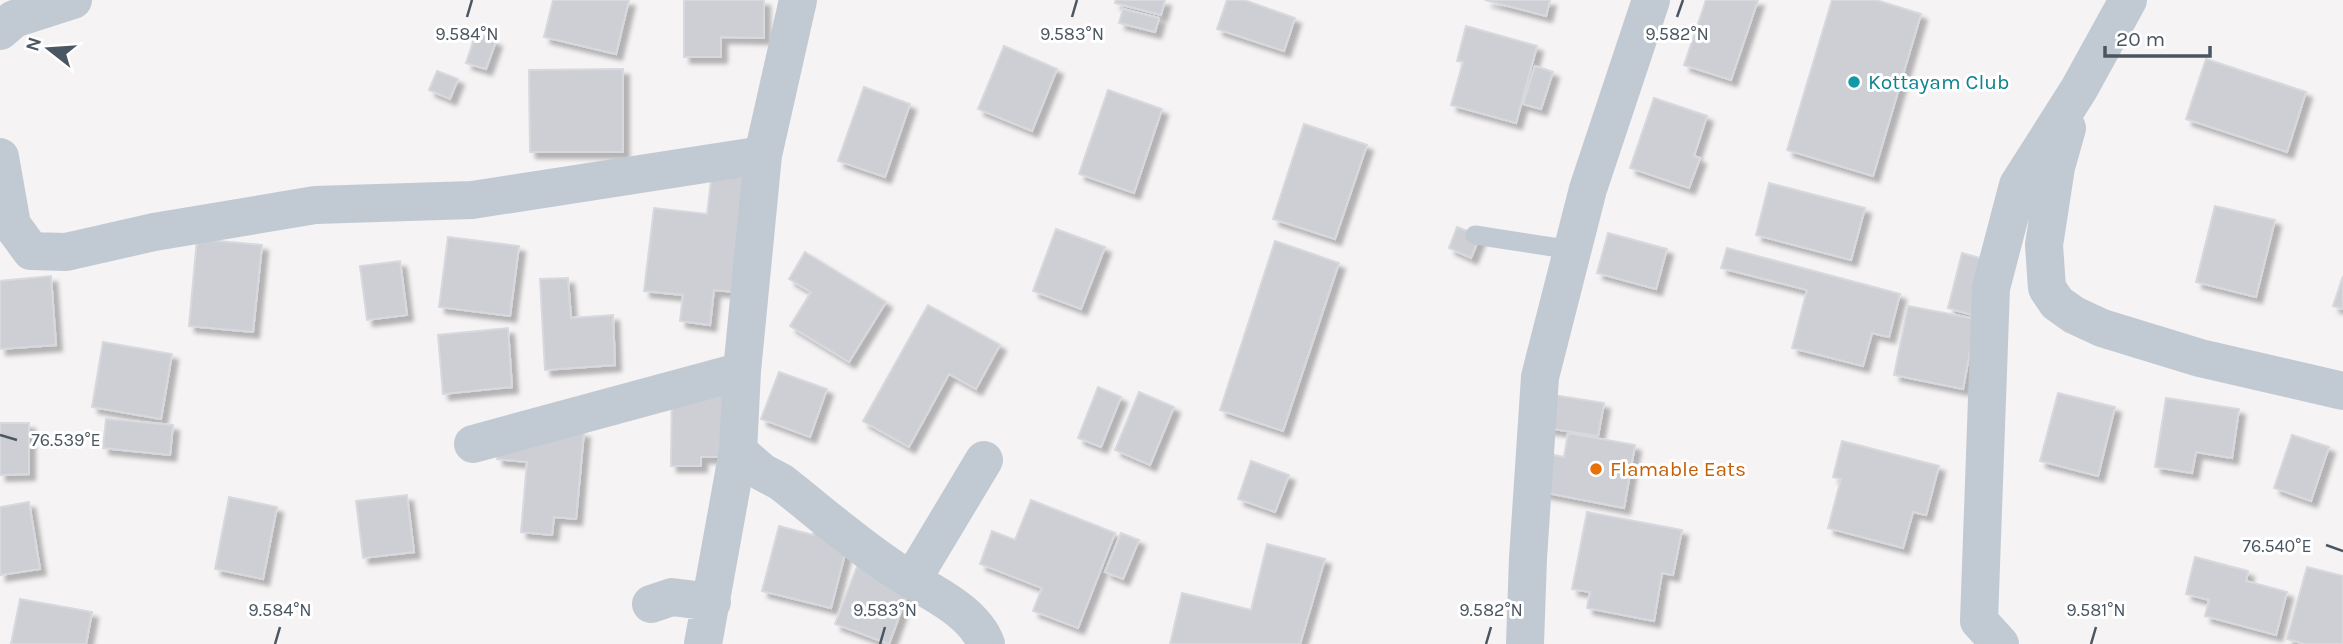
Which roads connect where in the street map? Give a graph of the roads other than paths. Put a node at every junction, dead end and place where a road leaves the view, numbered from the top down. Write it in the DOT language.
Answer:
graph roads {
  1 [pos="73,0"];
  2 [pos="798,0"];
  3 [pos="1651,0"];
  4 [pos="2128,0"];
  5 [pos="0,31"];
  6 [pos="2079,89"];
  7 [pos="763,155"];
  8 [pos="0,157"];
  9 [pos="1475,234"];
  10 [pos="1572,250"];
  11 [pos="741,371"];
  12 [pos="2343,391"];
  13 [pos="473,444"];
  14 [pos="738,450"];
  15 [pos="984,460"];
  16 [pos="912,580"];
  17 [pos="712,602"];
  18 [pos="651,604"];
  19 [pos="704,644"];
  20 [pos="986,644"];
  21 [pos="1525,644"];
  22 [pos="2000,644"];
  1 -- 5 [label="street"];
  2 -- 7 [label="street"];
  3 -- 10 [label="street"];
  4 -- 6 [label="street"];
  6 -- 12 [label="street"];
  6 -- 22 [label="street"];
  7 -- 8 [label="street"];
  7 -- 11 [label="street"];
  9 -- 10 [label="lane"];
  10 -- 21 [label="street"];
  11 -- 13 [label="street"];
  11 -- 14 [label="street"];
  14 -- 16 [label="street"];
  14 -- 17 [label="street"];
  15 -- 16 [label="street"];
  16 -- 20 [label="street"];
  17 -- 18 [label="street"];
  17 -- 19 [label="street"];
}
